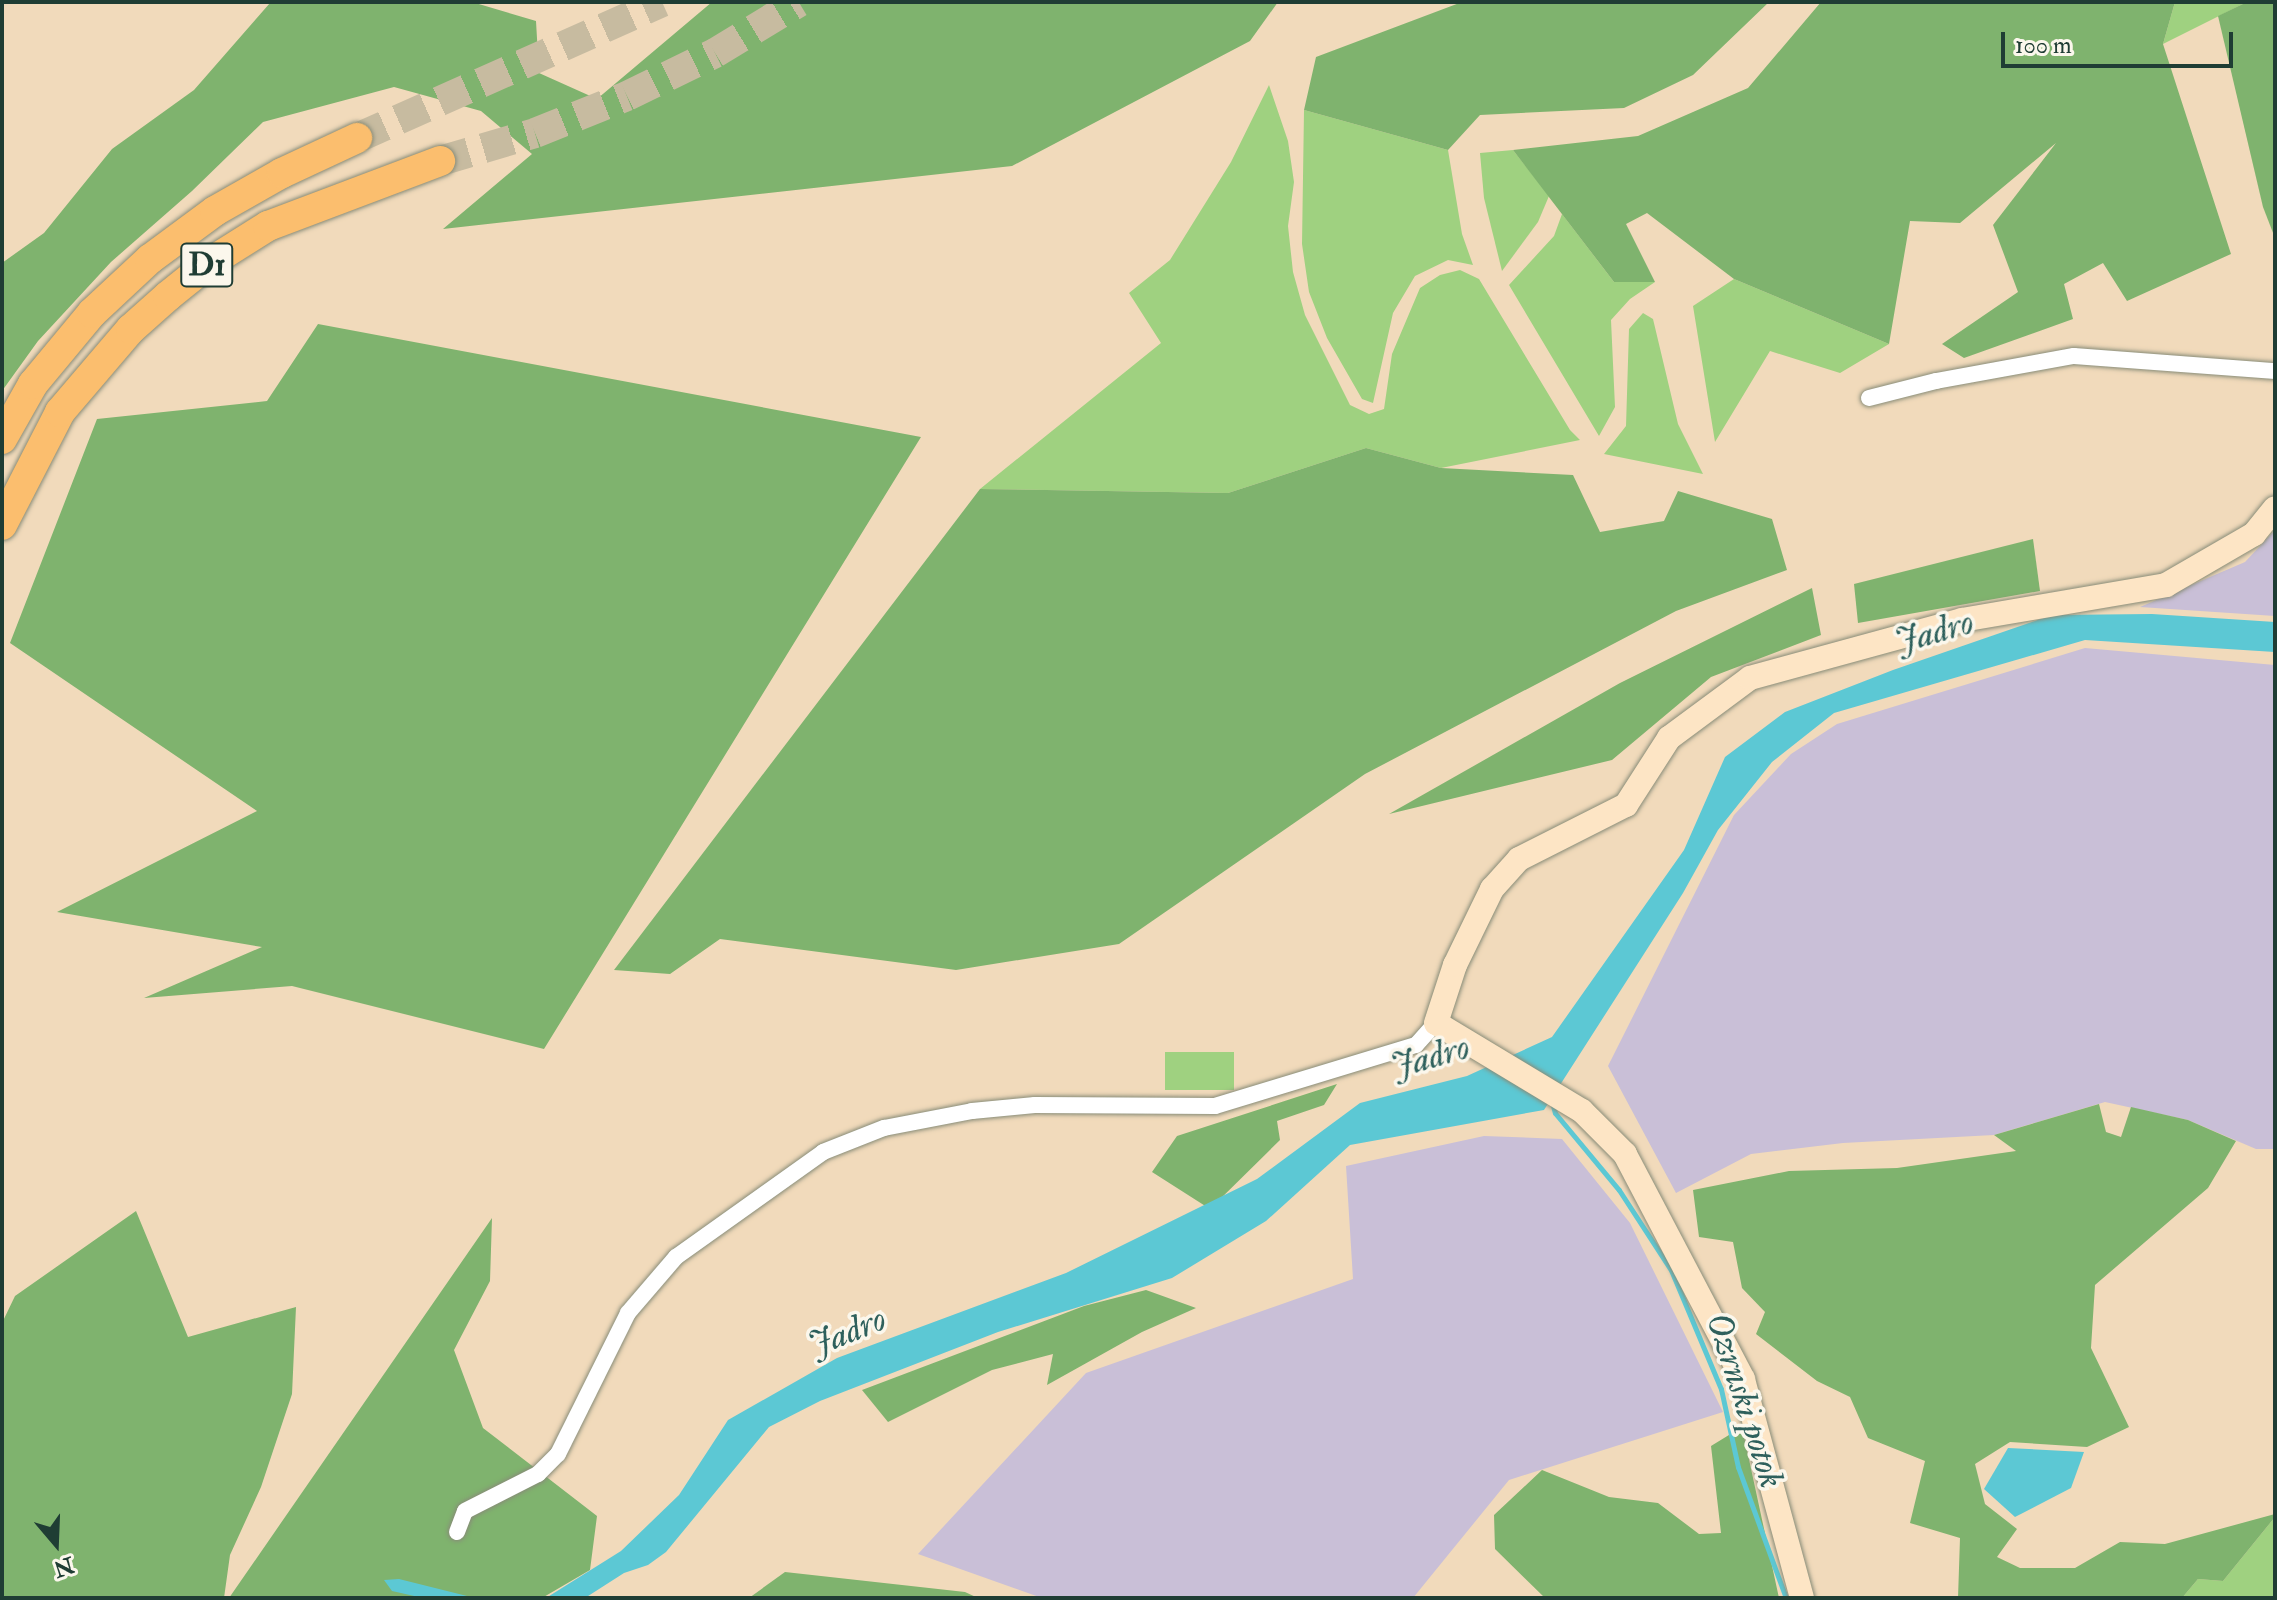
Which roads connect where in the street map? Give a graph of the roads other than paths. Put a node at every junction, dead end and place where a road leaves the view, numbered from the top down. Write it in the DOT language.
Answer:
graph roads {
  1 [pos="357,138"];
  2 [pos="440,161"];
  3 [pos="2275,371"];
  4 [pos="1869,398"];
  5 [pos="2,439"];
  6 [pos="2275,508"];
  7 [pos="2,525"];
  8 [pos="1436,1023"];
  9 [pos="457,1532"];
  10 [pos="1802,1598"];
  1 -- 5 [label="highway, D1"];
  2 -- 7 [label="highway, D1"];
  3 -- 4 [label="street"];
  6 -- 8 [label="street"];
  8 -- 9 [label="street"];
  8 -- 10 [label="street"];
}
